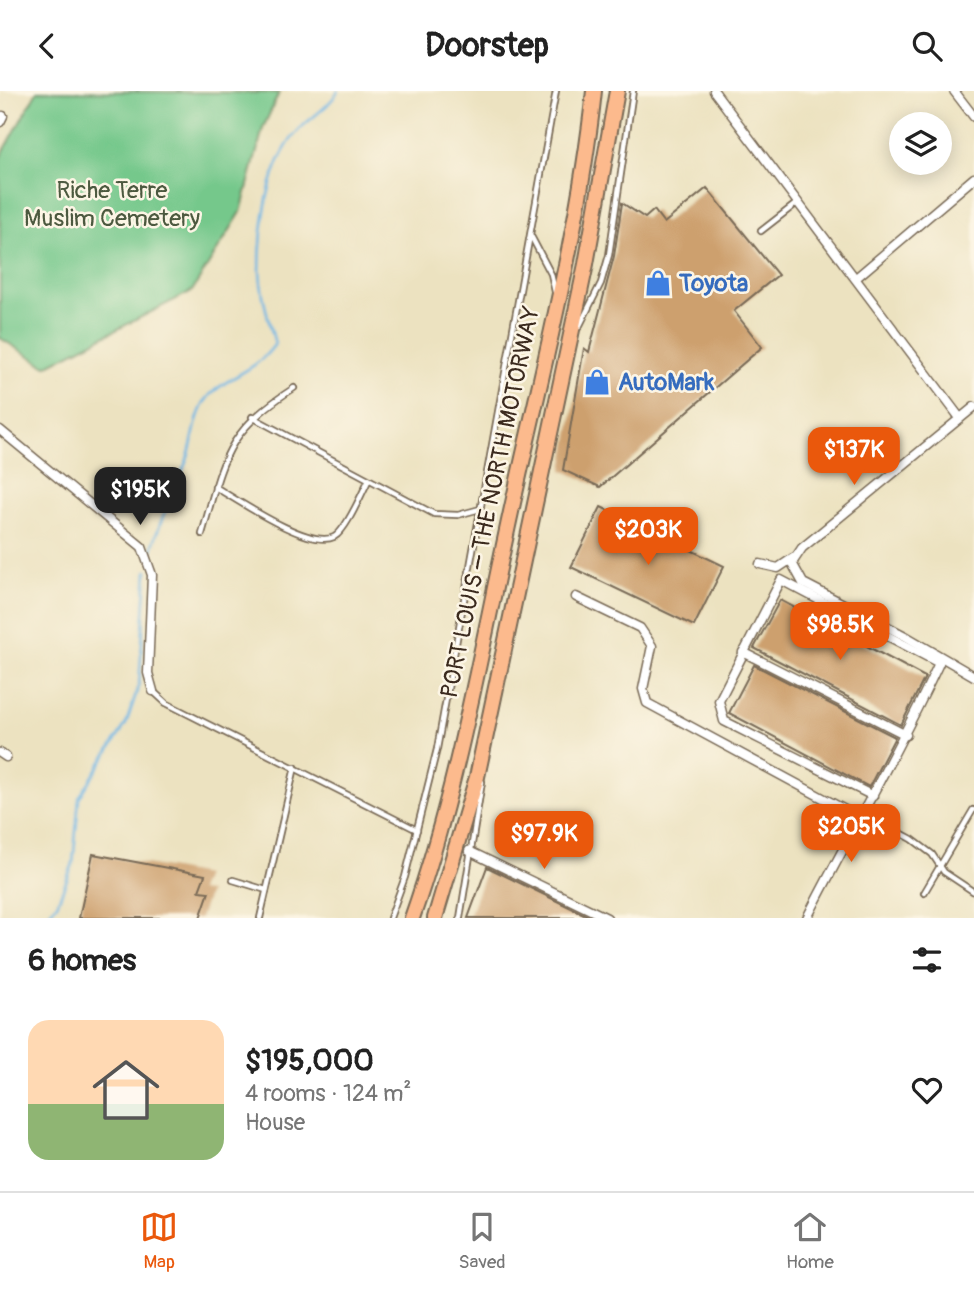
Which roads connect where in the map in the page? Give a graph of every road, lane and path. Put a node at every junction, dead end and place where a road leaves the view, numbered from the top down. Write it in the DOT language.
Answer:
graph roads {
  1 [pos="556,91"];
  2 [pos="594,91"];
  3 [pos="617,91"];
  4 [pos="633,91"];
  5 [pos="714,91"];
  6 [pos="954,91"];
  7 [pos="974,117"];
  8 [pos="974,178"];
  9 [pos="798,202"];
  10 [pos="761,231"];
  11 [pos="530,235"];
  12 [pos="856,278"];
  13 [pos="555,318"];
  14 [pos="568,351"];
  15 [pos="294,388"];
  16 [pos="974,407"];
  17 [pos="252,417"];
  18 [pos="960,418"];
  19 [pos="0,430"];
  20 [pos="368,481"];
  21 [pos="215,487"];
  22 [pos="481,509"];
  23 [pos="202,534"];
  24 [pos="795,556"];
  25 [pos="760,564"];
  26 [pos="576,597"];
  27 [pos="743,652"];
  28 [pos="974,676"];
  29 [pos="153,691"];
  30 [pos="493,702"];
  31 [pos="906,736"];
  32 [pos="295,767"];
  33 [pos="873,796"];
  34 [pos="973,810"];
  35 [pos="858,818"];
  36 [pos="417,830"];
  37 [pos="469,851"];
  38 [pos="939,867"];
  39 [pos="233,880"];
  40 [pos="266,890"];
  41 [pos="974,892"];
  42 [pos="924,893"];
  43 [pos="260,918"];
  44 [pos="390,918"];
  45 [pos="412,918"];
  46 [pos="435,918"];
  47 [pos="460,918"];
  48 [pos="607,918"];
  49 [pos="807,918"];
  1 -- 11 [label="lane"];
  2 -- 13 [label="highway, PORT LOUIS – THE NORTH MOTORWAY"];
  3 -- 14 [label="highway, PORT LOUIS – THE NORTH MOTORWAY"];
  4 -- 14 [label="lane"];
  5 -- 9 [label="street"];
  6 -- 7 [label="street"];
  8 -- 12 [label="street"];
  9 -- 10 [label="lane"];
  9 -- 12 [label="street"];
  11 -- 13 [label="lane"];
  11 -- 22 [label="lane"];
  12 -- 18 [label="street"];
  13 -- 45 [label="highway, PORT LOUIS – THE NORTH MOTORWAY"];
  14 -- 30 [label="highway, PORT LOUIS – THE NORTH MOTORWAY"];
  15 -- 17 [label="lane"];
  16 -- 18 [label="street"];
  17 -- 20 [label="lane"];
  17 -- 21 [label="lane"];
  18 -- 24 [label="street"];
  19 -- 29 [label="street"];
  20 -- 21 [label="lane"];
  20 -- 22 [label="lane"];
  21 -- 23 [label="lane"];
  22 -- 36 [label="lane"];
  24 -- 25 [label="street"];
  24 -- 28 [label="street"];
  26 -- 35 [label="street"];
  27 -- 31 [label="street"];
  27 -- 31 [label="street"];
  27 -- 33 [label="street"];
  29 -- 32 [label="lane"];
  30 -- 37 [label="lane"];
  30 -- 46 [label="highway, PORT LOUIS – THE NORTH MOTORWAY"];
  31 -- 33 [label="street"];
  32 -- 36 [label="lane"];
  32 -- 40 [label="lane"];
  33 -- 35 [label="street"];
  34 -- 38 [label="lane"];
  35 -- 38 [label="lane"];
  35 -- 49 [label="street"];
  36 -- 44 [label="lane"];
  37 -- 47 [label="lane"];
  37 -- 48 [label="street"];
  38 -- 41 [label="lane"];
  38 -- 42 [label="lane"];
  39 -- 40 [label="lane"];
  40 -- 43 [label="lane"];
}
